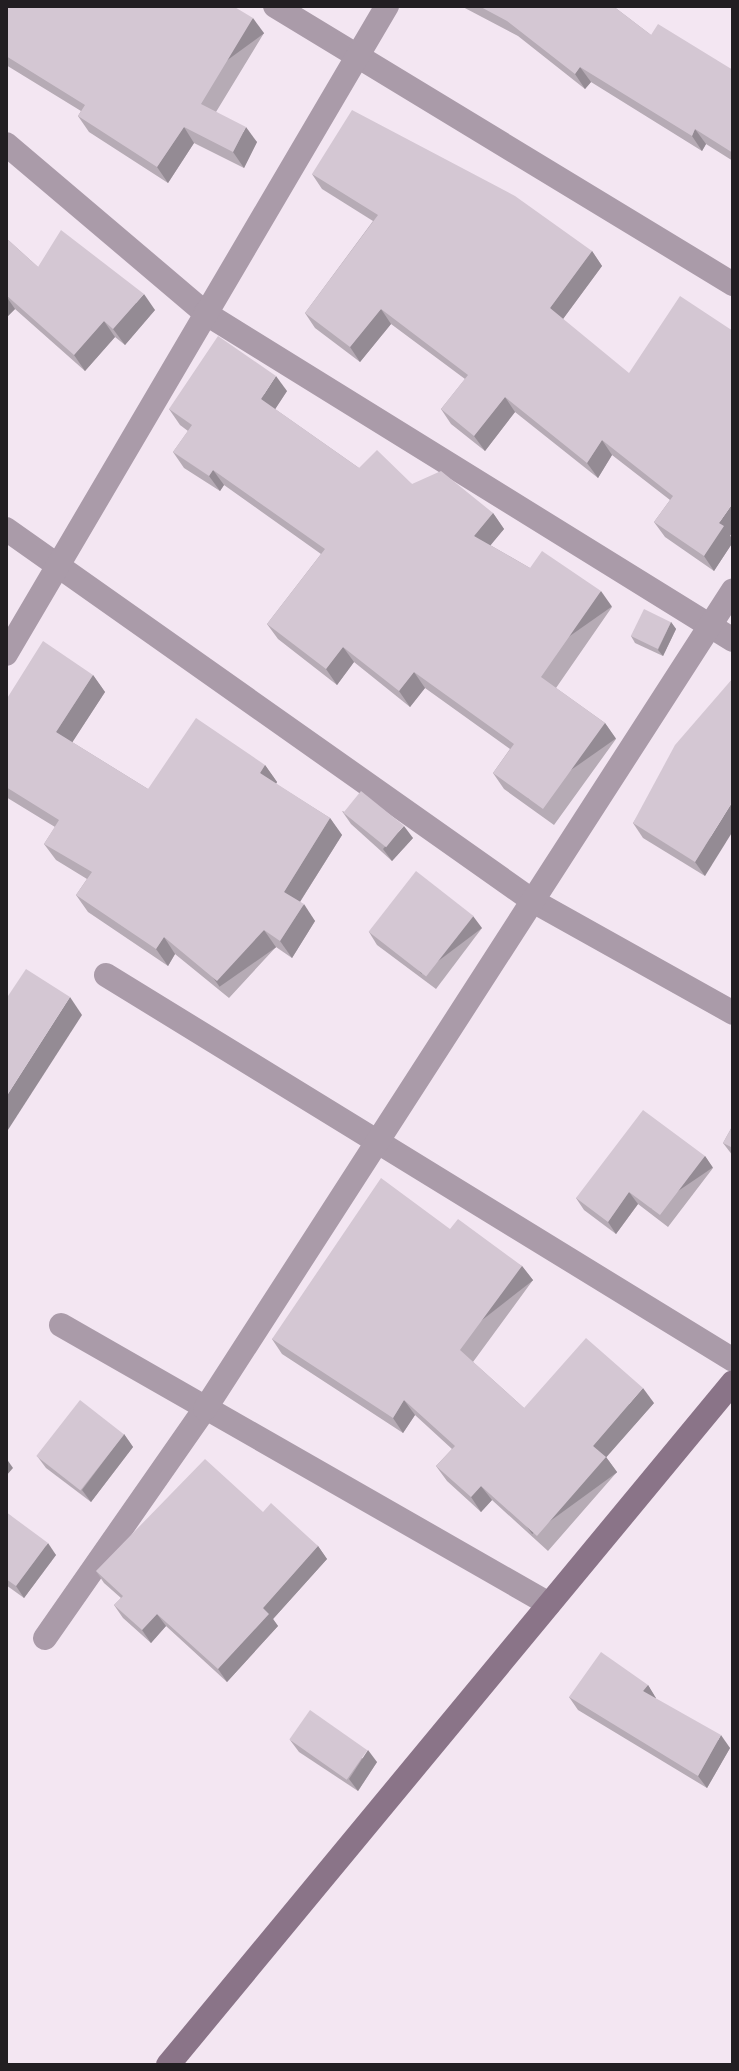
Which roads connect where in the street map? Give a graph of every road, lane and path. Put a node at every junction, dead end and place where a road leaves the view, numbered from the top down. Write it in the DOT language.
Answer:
graph roads {
  1 [pos="275,6"];
  2 [pos="387,6"];
  3 [pos="359,58"];
  4 [pos="6,144"];
  5 [pos="733,284"];
  6 [pos="205,313"];
  7 [pos="6,529"];
  8 [pos="54,567"];
  9 [pos="733,590"];
  10 [pos="709,626"];
  11 [pos="733,640"];
  12 [pos="6,654"];
  13 [pos="533,901"];
  14 [pos="106,975"];
  15 [pos="733,1013"];
  16 [pos="379,1143"];
  17 [pos="61,1325"];
  18 [pos="733,1360"];
  19 [pos="733,1382"];
  20 [pos="205,1409"];
  21 [pos="549,1604"];
  22 [pos="45,1638"];
  23 [pos="168,2065"];
  1 -- 3 [label="street"];
  2 -- 3 [label="street"];
  3 -- 5 [label="street"];
  3 -- 6 [label="street"];
  4 -- 6 [label="street"];
  6 -- 8 [label="street"];
  6 -- 10 [label="street"];
  7 -- 8 [label="street"];
  8 -- 12 [label="street"];
  8 -- 13 [label="street"];
  9 -- 10 [label="street"];
  10 -- 11 [label="street"];
  10 -- 13 [label="street"];
  13 -- 15 [label="street"];
  13 -- 16 [label="street"];
  14 -- 16 [label="street"];
  16 -- 18 [label="street"];
  16 -- 20 [label="street"];
  17 -- 20 [label="street"];
  19 -- 21 [label="street"];
  20 -- 21 [label="street"];
  20 -- 22 [label="street"];
  21 -- 23 [label="street"];
}
